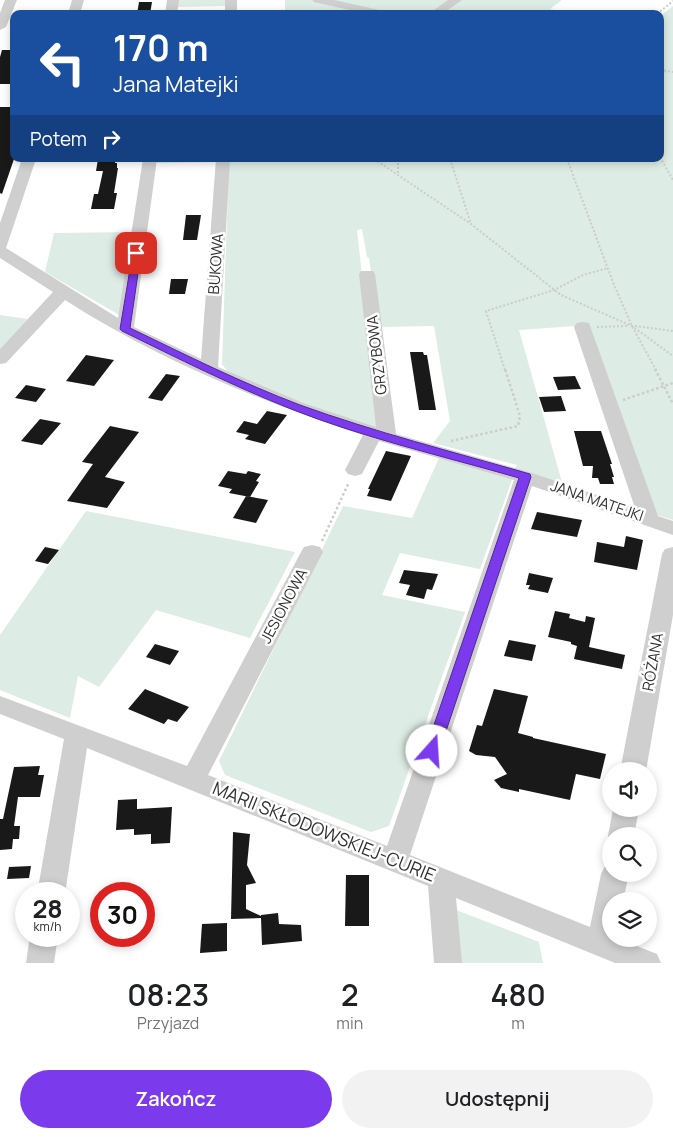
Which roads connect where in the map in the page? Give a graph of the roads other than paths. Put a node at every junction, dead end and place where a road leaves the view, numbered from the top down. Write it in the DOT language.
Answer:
graph roads {
  1 [pos="11,0"];
  2 [pos="318,0"];
  3 [pos="456,0"];
  4 [pos="365,10"];
  5 [pos="440,10"];
  6 [pos="0,27"];
  7 [pos="28,162"];
  8 [pos="150,162"];
  9 [pos="223,162"];
  10 [pos="0,246"];
  11 [pos="0,251"];
  12 [pos="367,274"];
  13 [pos="63,292"];
  14 [pos="583,327"];
  15 [pos="125,329"];
  16 [pos="0,359"];
  17 [pos="208,370"];
  18 [pos="380,435"];
  19 [pos="355,470"];
  20 [pos="526,477"];
  21 [pos="649,519"];
  22 [pos="673,528"];
  23 [pos="312,552"];
  24 [pos="673,554"];
  25 [pos="0,705"];
  26 [pos="77,735"];
  27 [pos="635,762"];
  28 [pos="193,779"];
  29 [pos="395,860"];
  30 [pos="442,879"];
  31 [pos="53,882"];
  32 [pos="602,945"];
  33 [pos="42,947"];
  34 [pos="607,947"];
  35 [pos="40,963"];
  36 [pos="448,963"];
  37 [pos="647,963"];
  1 -- 6 [label="street"];
  2 -- 4 [label="street"];
  3 -- 5 [label="street"];
  7 -- 10 [label="street"];
  8 -- 15 [label="street"];
  9 -- 17 [label="street, BUKOWA"];
  11 -- 13 [label="street, JANA MATEJKI"];
  12 -- 18 [label="street, GRZYBOWA"];
  13 -- 15 [label="street, JANA MATEJKI"];
  13 -- 16 [label="street"];
  14 -- 21 [label="street"];
  15 -- 17 [label="street, JANA MATEJKI"];
  17 -- 18 [label="street, JANA MATEJKI"];
  18 -- 19 [label="street"];
  18 -- 20 [label="street, JANA MATEJKI"];
  20 -- 21 [label="street, JANA MATEJKI"];
  20 -- 29 [label="street"];
  21 -- 22 [label="street, JANA MATEJKI"];
  23 -- 28 [label="street, JESIONOWA"];
  24 -- 27 [label="street, RÓŻANA"];
  25 -- 26 [label="street, MARII SKŁODOWSKIEJ-CURIE"];
  26 -- 28 [label="street, MARII SKŁODOWSKIEJ-CURIE"];
  26 -- 31 [label="street"];
  28 -- 29 [label="street, MARII SKŁODOWSKIEJ-CURIE"];
  29 -- 30 [label="street, MARII SKŁODOWSKIEJ-CURIE"];
  30 -- 32 [label="street, MARII SKŁODOWSKIEJ-CURIE"];
  30 -- 36 [label="street"];
  33 -- 35 [label="street"];
  34 -- 37 [label="street, MARII SKŁODOWSKIEJ-CURIE"];
}
